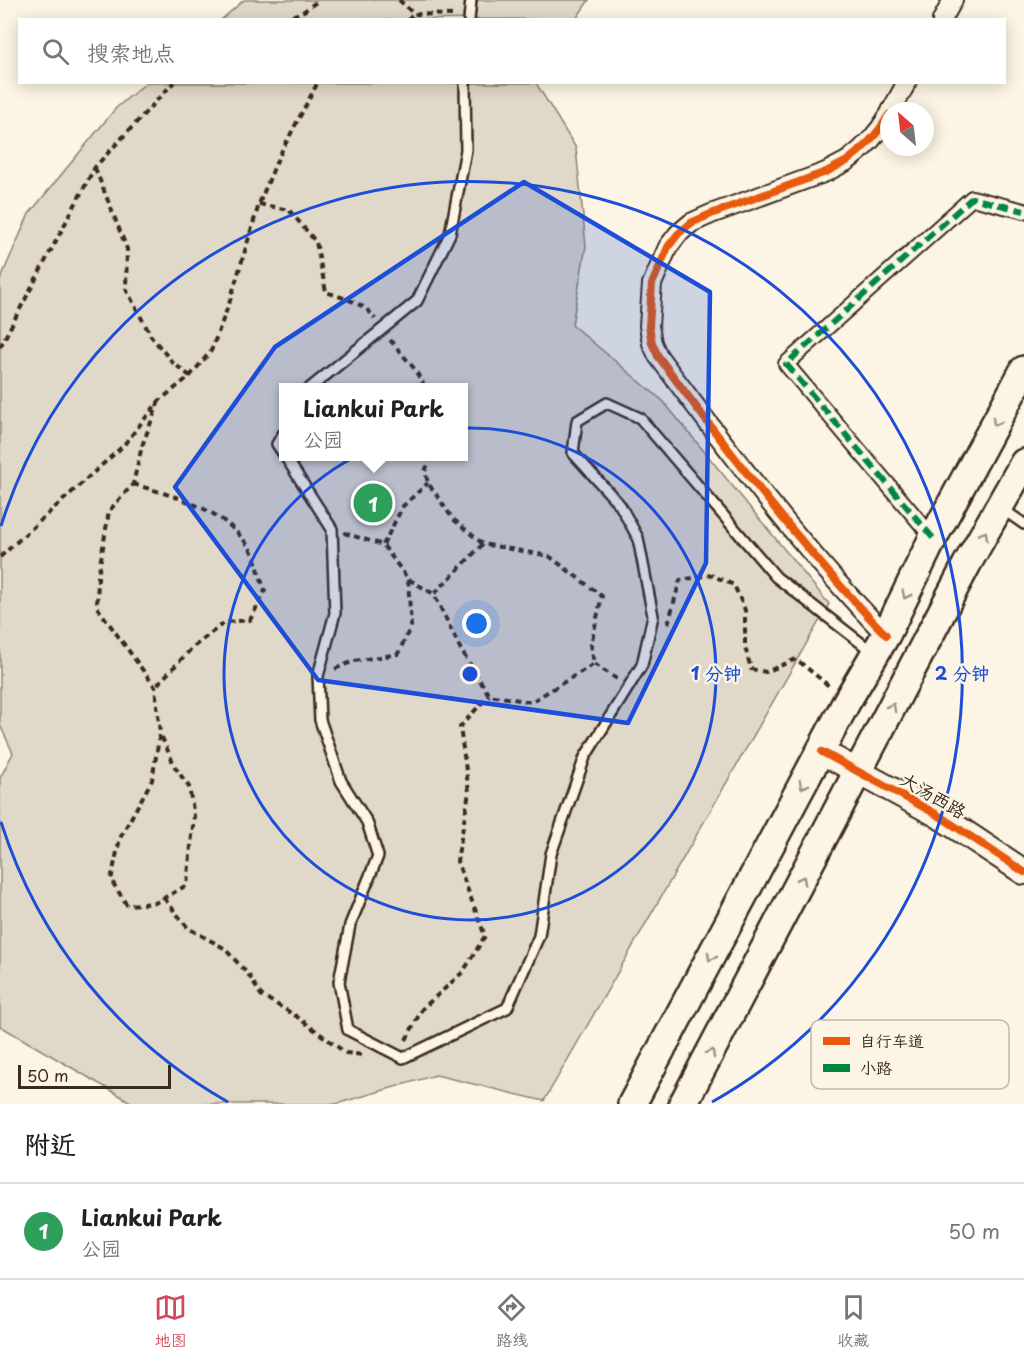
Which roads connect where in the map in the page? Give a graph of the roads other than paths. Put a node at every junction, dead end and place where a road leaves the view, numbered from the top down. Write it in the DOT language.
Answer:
graph roads {
  1 [pos="471,0"];
  2 [pos="953,0"];
  3 [pos="469,18"];
  4 [pos="943,18"];
  5 [pos="465,84"];
  6 [pos="906,84"];
  7 [pos="896,102"];
  8 [pos="880,130"];
  9 [pos="1024,211"];
  10 [pos="1024,370"];
  11 [pos="315,383"];
  12 [pos="288,461"];
  13 [pos="1024,463"];
  14 [pos="1000,507"];
  15 [pos="1024,524"];
  16 [pos="933,538"];
  17 [pos="880,645"];
  18 [pos="822,752"];
  19 [pos="858,771"];
  20 [pos="1024,872"];
  21 [pos="632,1104"];
  22 [pos="683,1104"];
  1 -- 3 [label="lane"];
  2 -- 4 [label="street"];
  5 -- 11 [label="lane"];
  6 -- 7 [label="street"];
  8 -- 17 [label="street"];
  9 -- 16 [label="street"];
  10 -- 16 [label="main road, one-way"];
  12 -- 17 [label="lane"];
  13 -- 14 [label="main road"];
  14 -- 15 [label="lane"];
  19 -- 14 [label="main road, one-way"];
  16 -- 17 [label="main road, one-way"];
  17 -- 18 [label="main road"];
  18 -- 19 [label="street, 大汤西路"];
  18 -- 21 [label="main road, one-way"];
  19 -- 20 [label="street, 大汤西路"];
  22 -- 19 [label="main road, one-way"];
}
